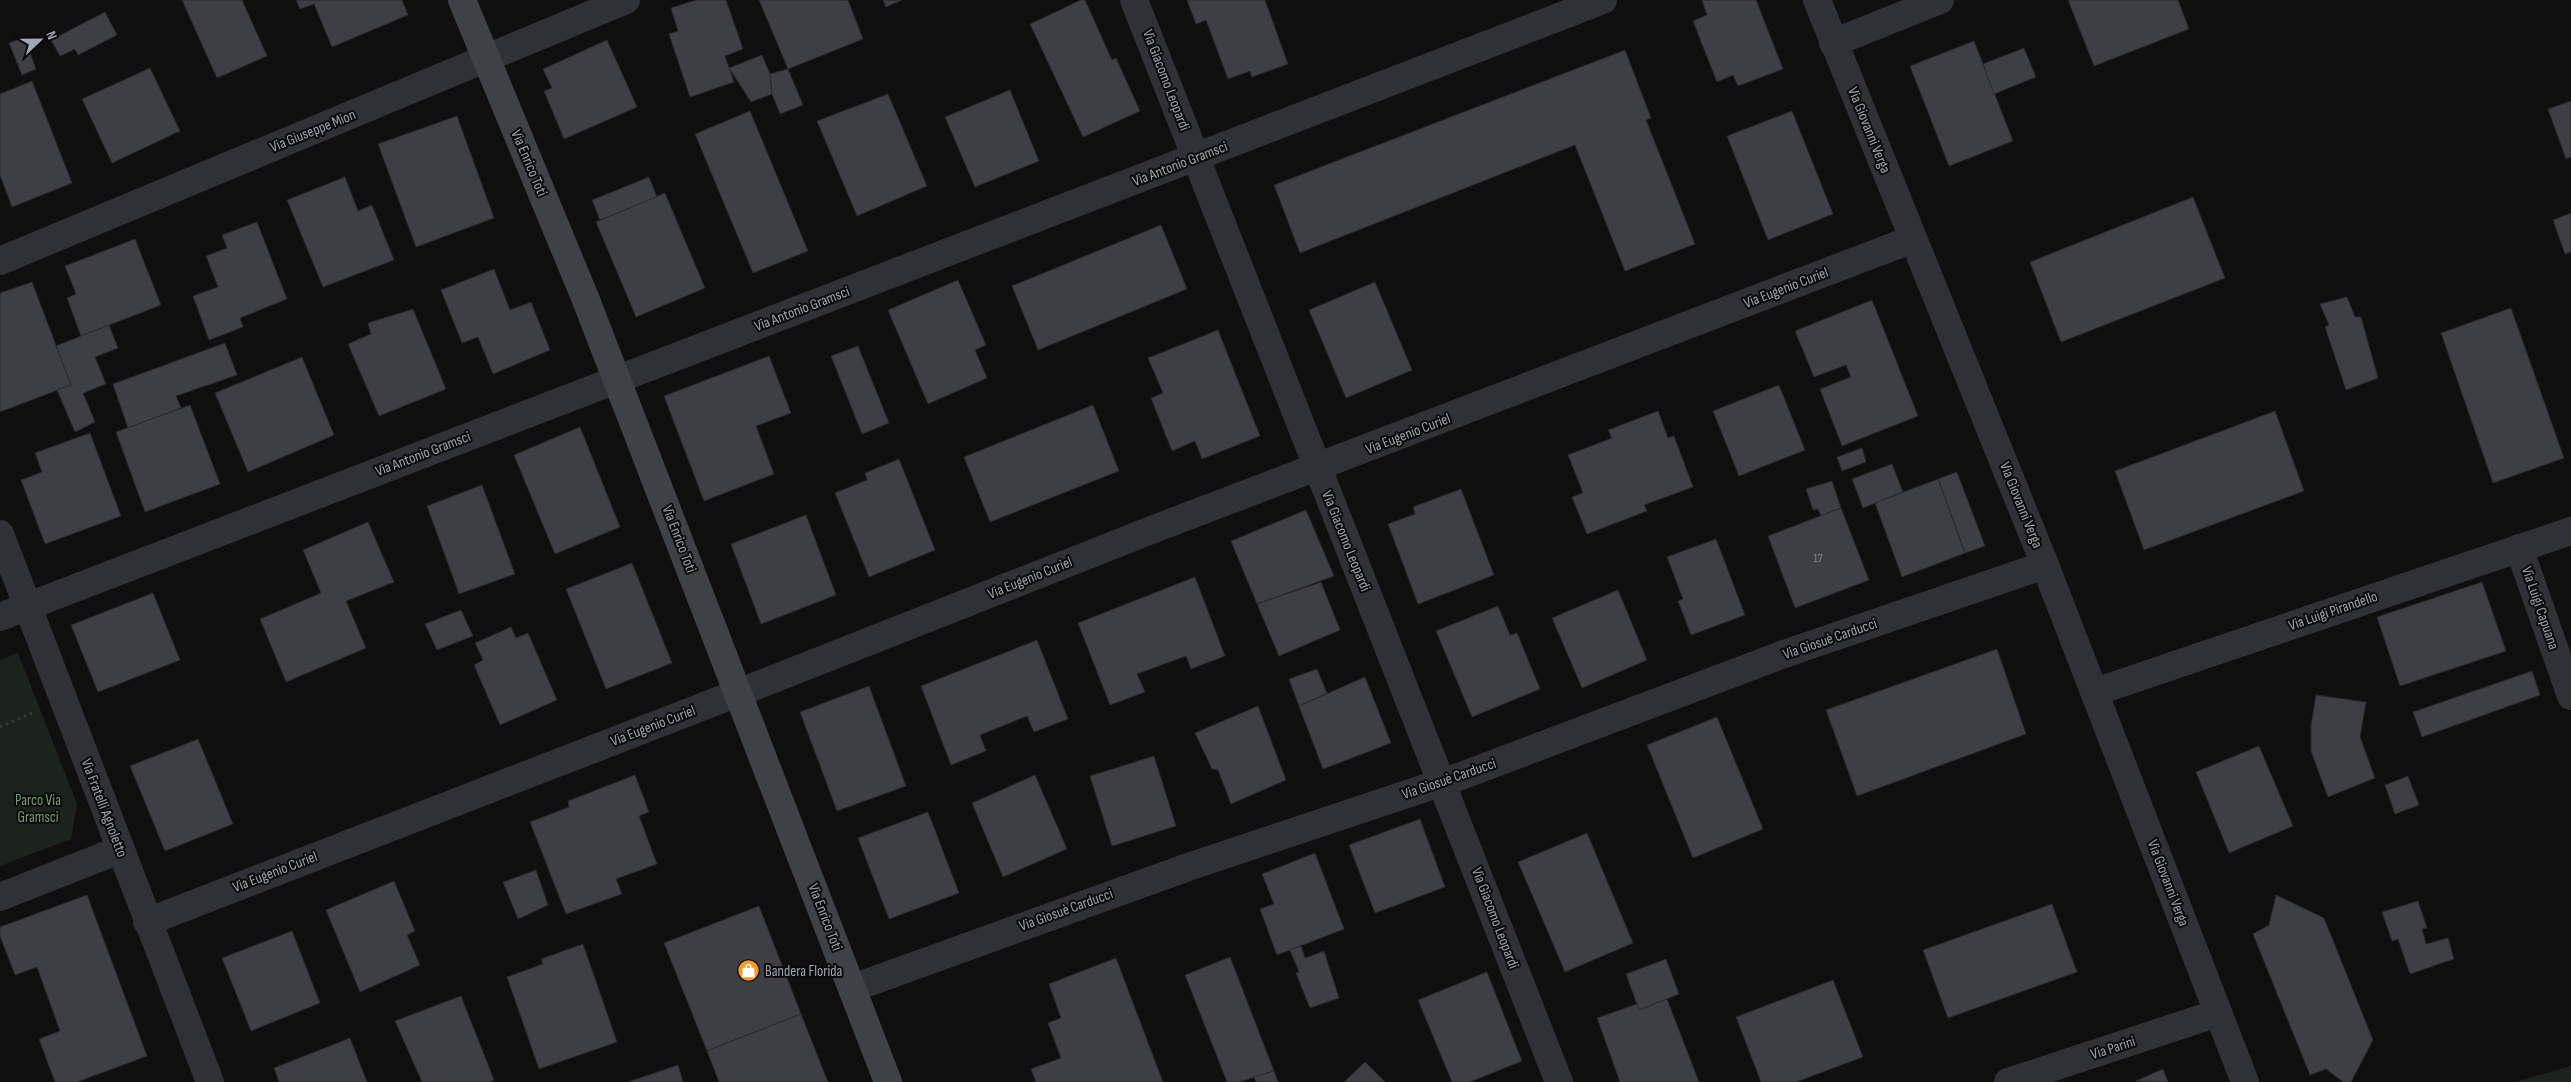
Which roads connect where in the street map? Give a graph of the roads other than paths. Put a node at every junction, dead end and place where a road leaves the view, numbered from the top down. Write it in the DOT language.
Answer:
graph roads {
  1 [pos="462,0"];
  2 [pos="626,0"];
  3 [pos="1134,0"];
  4 [pos="1603,0"];
  5 [pos="1817,0"];
  6 [pos="1940,0"];
  7 [pos="1833,43"];
  8 [pos="486,60"];
  9 [pos="1196,158"];
  10 [pos="1913,239"];
  11 [pos="0,261"];
  12 [pos="617,380"];
  13 [pos="1317,468"];
  14 [pos="2571,531"];
  15 [pos="0,534"];
  16 [pos="2519,548"];
  17 [pos="2045,565"];
  18 [pos="28,606"];
  19 [pos="0,617"];
  20 [pos="2094,692"];
  21 [pos="739,693"];
  22 [pos="2571,696"];
  23 [pos="1442,782"];
  24 [pos="119,850"];
  25 [pos="0,897"];
  26 [pos="147,922"];
  27 [pos="853,988"];
  28 [pos="2218,1014"];
  29 [pos="210,1082"];
  30 [pos="888,1082"];
  31 [pos="1559,1082"];
  32 [pos="2008,1082"];
  33 [pos="2245,1082"];
  1 -- 8 [label="street, Via Enrico Toti"];
  2 -- 8 [label="street, Via Giuseppe Mion"];
  3 -- 9 [label="street, Via Giacomo Leopardi"];
  4 -- 9 [label="street, Via Antonio Gramsci"];
  5 -- 7 [label="street, Via Giovanni Verga"];
  6 -- 7 [label="street"];
  7 -- 10 [label="street, Via Giovanni Verga"];
  8 -- 11 [label="street, Via Giuseppe Mion"];
  8 -- 12 [label="street, Via Enrico Toti"];
  9 -- 12 [label="street, Via Antonio Gramsci"];
  9 -- 13 [label="street, Via Giacomo Leopardi"];
  10 -- 13 [label="street, Via Eugenio Curiel"];
  10 -- 17 [label="street, Via Giovanni Verga"];
  12 -- 18 [label="street, Via Antonio Gramsci"];
  12 -- 21 [label="street, Via Enrico Toti"];
  13 -- 21 [label="street, Via Eugenio Curiel"];
  13 -- 23 [label="street, Via Giacomo Leopardi"];
  14 -- 16 [label="street, Via Luigi Pirandello"];
  15 -- 18 [label="street, Via Fratelli Agnoletto"];
  16 -- 20 [label="street, Via Luigi Pirandello"];
  16 -- 22 [label="street, Via Luigi Capuana"];
  17 -- 20 [label="street, Via Giovanni Verga"];
  17 -- 23 [label="street, Via Giosuè Carducci"];
  18 -- 19 [label="street, Via Antonio Gramsci"];
  18 -- 24 [label="street, Via Fratelli Agnoletto"];
  20 -- 28 [label="street, Via Giovanni Verga"];
  21 -- 26 [label="street, Via Eugenio Curiel"];
  21 -- 27 [label="street, Via Enrico Toti"];
  23 -- 27 [label="street, Via Giosuè Carducci"];
  23 -- 31 [label="street, Via Giacomo Leopardi"];
  24 -- 25 [label="street"];
  24 -- 26 [label="street, Via Fratelli Agnoletto"];
  26 -- 29 [label="street, Via Fratelli Agnoletto"];
  27 -- 30 [label="street, Via Enrico Toti"];
  28 -- 32 [label="street, Via Parini"];
  28 -- 33 [label="street, Via Giovanni Verga"];
}
